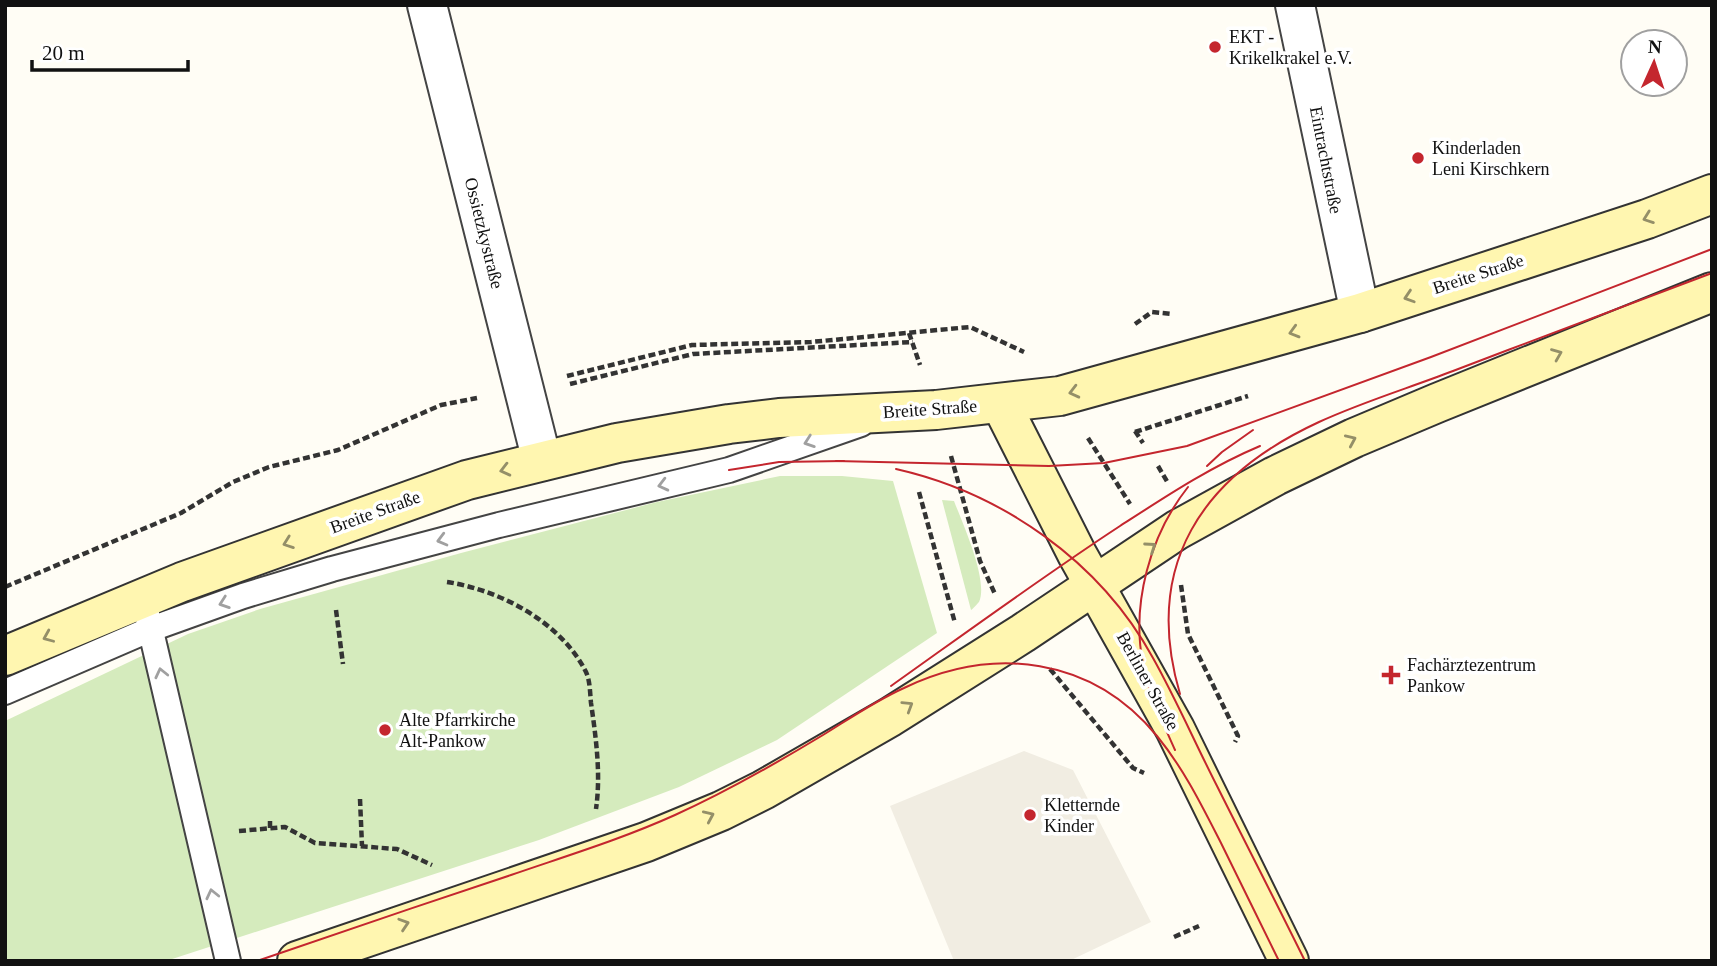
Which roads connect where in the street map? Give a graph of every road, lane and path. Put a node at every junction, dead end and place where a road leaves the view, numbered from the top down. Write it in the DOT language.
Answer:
graph roads {
  1 [pos="426,5"];
  2 [pos="1295,5"];
  3 [pos="1712,194"];
  4 [pos="1712,292"];
  5 [pos="1360,313"];
  6 [pos="909,333"];
  7 [pos="913,342"];
  8 [pos="558,378"];
  9 [pos="567,385"];
  10 [pos="1060,396"];
  11 [pos="484,397"];
  12 [pos="1001,404"];
  13 [pos="936,410"];
  14 [pos="896,411"];
  15 [pos="1131,425"];
  16 [pos="1143,443"];
  17 [pos="542,461"];
  18 [pos="1158,466"];
  19 [pos="1169,485"];
  20 [pos="919,492"];
  21 [pos="1156,543"];
  22 [pos="440,581"];
  23 [pos="1094,585"];
  24 [pos="5,587"];
  25 [pos="336,603"];
  26 [pos="147,613"];
  27 [pos="955,623"];
  28 [pos="1023,633"];
  29 [pos="5,656"];
  30 [pos="343,664"];
  31 [pos="5,692"];
  32 [pos="1238,736"];
  33 [pos="1133,768"];
  34 [pos="360,799"];
  35 [pos="595,815"];
  36 [pos="270,821"];
  37 [pos="270,828"];
  38 [pos="232,832"];
  39 [pos="362,846"];
  40 [pos="441,870"];
  41 [pos="1199,926"];
  42 [pos="1174,937"];
  43 [pos="228,961"];
  44 [pos="297,961"];
  45 [pos="1289,961"];
  1 -- 17 [label="street, Ossietzkystraße"];
  2 -- 5 [label="street, Eintrachtstraße"];
  3 -- 5 [label="main road, Breite Straße, one-way"];
  21 -- 4 [label="main road, one-way"];
  5 -- 10 [label="main road, Breite Straße, one-way"];
  6 -- 7 [label="path"];
  6 -- 8 [label="path"];
  6 -- 10 [label="path"];
  7 -- 9 [label="path"];
  7 -- 13 [label="path"];
  10 -- 12 [label="main road, Breite Straße"];
  10 -- 21 [label="path"];
  11 -- 24 [label="path"];
  12 -- 13 [label="main road, Breite Straße"];
  12 -- 23 [label="main road, Berliner Straße"];
  13 -- 14 [label="main road, Breite Straße"];
  13 -- 28 [label="path"];
  14 -- 17 [label="main road, Breite Straße"];
  14 -- 26 [label="lane, one-way"];
  15 -- 16 [label="path"];
  17 -- 26 [label="main road, Breite Straße, one-way"];
  18 -- 19 [label="path"];
  20 -- 27 [label="path"];
  23 -- 21 [label="main road, one-way"];
  21 -- 32 [label="path"];
  22 -- 35 [label="path"];
  23 -- 28 [label="main road"];
  23 -- 45 [label="main road, Berliner Straße"];
  25 -- 30 [label="path"];
  26 -- 29 [label="main road, Breite Straße, one-way"];
  26 -- 31 [label="lane"];
  43 -- 26 [label="lane, one-way"];
  28 -- 33 [label="path"];
  44 -- 28 [label="main road, one-way"];
  34 -- 39 [label="path"];
  36 -- 37 [label="path"];
  37 -- 38 [label="path"];
  37 -- 39 [label="path"];
  39 -- 40 [label="path"];
  41 -- 42 [label="path"];
}
